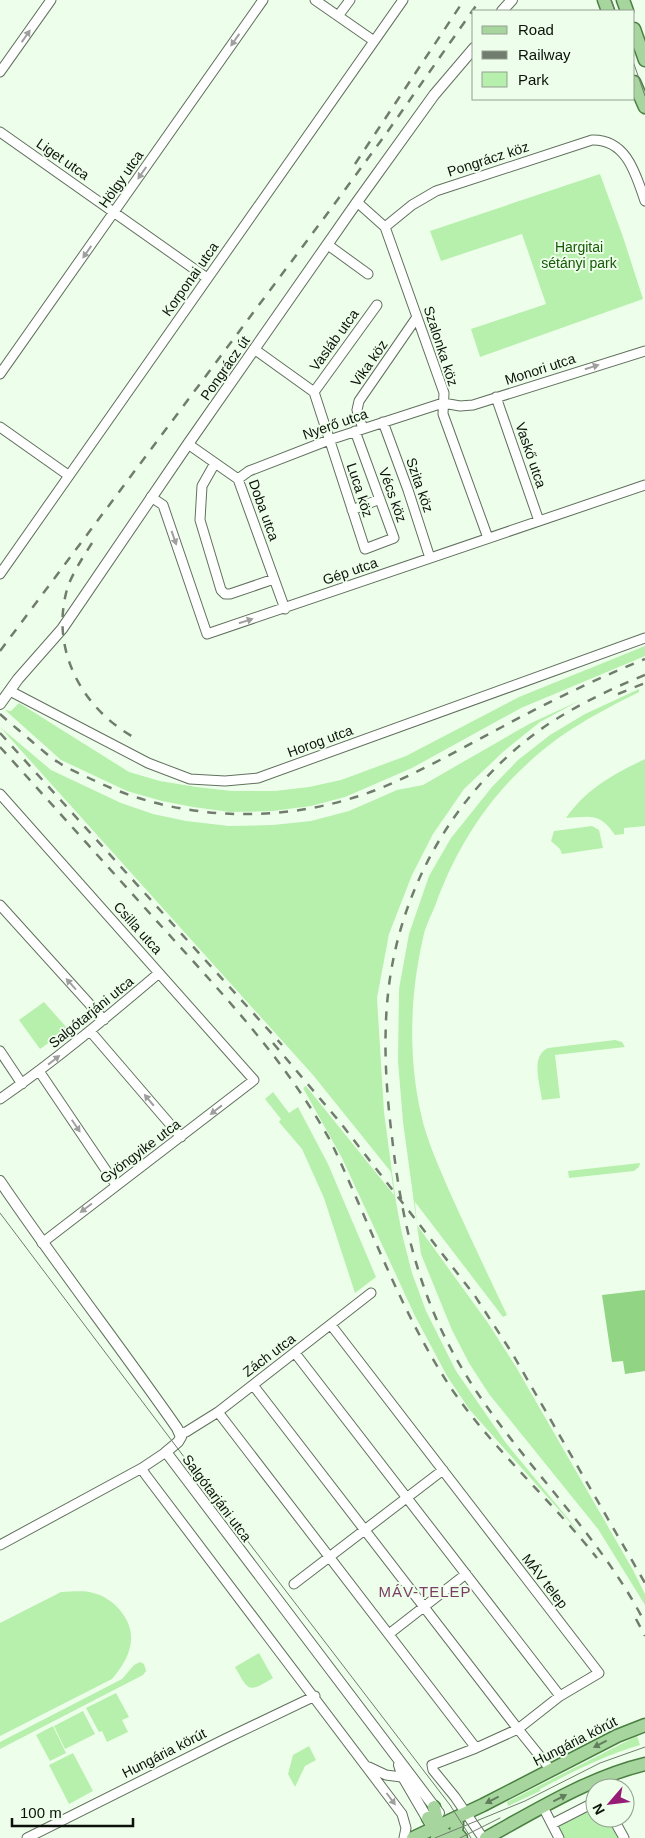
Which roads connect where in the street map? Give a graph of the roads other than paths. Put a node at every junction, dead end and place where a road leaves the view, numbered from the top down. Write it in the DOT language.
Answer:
graph roads {
  1 [pos="51,0"];
  2 [pos="263,0"];
  3 [pos="315,0"];
  4 [pos="332,0"];
  5 [pos="350,0"];
  6 [pos="402,0"];
  7 [pos="326,8"];
  8 [pos="338,16"];
  9 [pos="635,32"];
  10 [pos="374,41"];
  11 [pos="472,50"];
  12 [pos="645,60"];
  13 [pos="0,72"];
  14 [pos="635,84"];
  15 [pos="645,107"];
  16 [pos="0,132"];
  17 [pos="645,201"];
  18 [pos="357,202"];
  19 [pos="115,212"];
  20 [pos="386,227"];
  21 [pos="328,245"];
  22 [pos="368,274"];
  23 [pos="207,278"];
  24 [pos="377,305"];
  25 [pos="417,317"];
  26 [pos="254,350"];
  27 [pos="645,351"];
  28 [pos="0,374"];
  29 [pos="314,392"];
  30 [pos="496,398"];
  31 [pos="443,403"];
  32 [pos="383,422"];
  33 [pos="0,427"];
  34 [pos="359,430"];
  35 [pos="329,440"];
  36 [pos="188,444"];
  37 [pos="215,463"];
  38 [pos="68,475"];
  39 [pos="238,478"];
  40 [pos="645,485"];
  41 [pos="152,497"];
  42 [pos="380,500"];
  43 [pos="352,510"];
  44 [pos="539,521"];
  45 [pos="488,538"];
  46 [pos="365,549"];
  47 [pos="430,558"];
  48 [pos="0,574"];
  49 [pos="274,579"];
  50 [pos="285,608"];
  51 [pos="645,638"];
  52 [pos="10,691"];
  53 [pos="0,704"];
  54 [pos="0,794"];
  55 [pos="0,906"];
  56 [pos="159,973"];
  57 [pos="104,1020"];
  58 [pos="90,1031"];
  59 [pos="0,1051"];
  60 [pos="39,1071"];
  61 [pos="254,1080"];
  62 [pos="22,1084"];
  63 [pos="0,1099"];
  64 [pos="181,1138"];
  65 [pos="0,1181"];
  66 [pos="116,1185"];
  67 [pos="42,1243"];
  68 [pos="371,1294"];
  69 [pos="332,1325"];
  70 [pos="295,1352"];
  71 [pos="253,1384"];
  72 [pos="218,1412"];
  73 [pos="180,1433"];
  74 [pos="166,1452"];
  75 [pos="142,1468"];
  76 [pos="443,1470"];
  77 [pos="407,1497"];
  78 [pos="365,1529"];
  79 [pos="0,1545"];
  80 [pos="329,1557"];
  81 [pos="466,1574"];
  82 [pos="294,1584"];
  83 [pos="424,1607"];
  84 [pos="388,1634"];
  85 [pos="315,1696"];
  86 [pos="560,1696"];
  87 [pos="645,1725"];
  88 [pos="518,1729"];
  89 [pos="476,1748"];
  90 [pos="395,1755"];
  91 [pos="364,1764"];
  92 [pos="642,1765"];
  93 [pos="551,1770"];
  94 [pos="403,1777"];
  95 [pos="414,1779"];
  96 [pos="543,1807"];
  97 [pos="585,1807"];
  98 [pos="465,1812"];
  99 [pos="552,1824"];
  100 [pos="443,1830"];
  101 [pos="28,1838"];
  102 [pos="404,1838"];
  103 [pos="413,1838"];
  104 [pos="485,1838"];
  105 [pos="558,1838"];
  13 -- 1 [label="street, one-way"];
  2 -- 19 [label="street, Hölgy utca, one-way"];
  3 -- 7 [label="street"];
  4 -- 7 [label="street"];
  5 -- 8 [label="street"];
  6 -- 10 [label="street, Korponai utca"];
  7 -- 8 [label="street"];
  8 -- 10 [label="street"];
  9 -- 12 [label="main road"];
  10 -- 23 [label="street, Korponai utca"];
  11 -- 18 [label="street, Pongrácz út"];
  14 -- 15 [label="main road"];
  16 -- 19 [label="street, Liget utca"];
  17 -- 20 [label="street, Pongrácz köz"];
  18 -- 20 [label="street"];
  18 -- 21 [label="street, Pongrácz út"];
  19 -- 23 [label="street, Liget utca"];
  19 -- 28 [label="street, Hölgy utca, one-way"];
  20 -- 25 [label="street, Szalonka köz"];
  21 -- 22 [label="street"];
  21 -- 26 [label="street, Pongrácz út"];
  23 -- 38 [label="street, Korponai utca"];
  24 -- 29 [label="street, Vasláb utca"];
  25 -- 31 [label="street, Szalonka köz"];
  25 -- 34 [label="street, Vika köz"];
  26 -- 29 [label="street"];
  26 -- 36 [label="street, Pongrácz út"];
  30 -- 27 [label="street, Monori utca, one-way"];
  29 -- 35 [label="street, Luca köz"];
  30 -- 31 [label="street, Monori utca"];
  30 -- 44 [label="street, Vaskő utca"];
  31 -- 32 [label="street, Nyerő utca"];
  31 -- 45 [label="street, Szalonka köz"];
  32 -- 34 [label="street, Nyerő utca"];
  32 -- 47 [label="street, Szita köz"];
  33 -- 38 [label="street"];
  34 -- 35 [label="street, Nyerő utca"];
  34 -- 42 [label="street, Vécs köz"];
  35 -- 39 [label="street, Nyerő utca"];
  35 -- 43 [label="street, Luca köz"];
  36 -- 37 [label="street, Doba utca"];
  36 -- 41 [label="street, Pongrácz út"];
  37 -- 39 [label="street, Doba utca"];
  37 -- 49 [label="street"];
  38 -- 48 [label="street, Korponai utca"];
  39 -- 49 [label="street, Doba utca"];
  40 -- 44 [label="street, Gép utca"];
  41 -- 50 [label="street, Gép utca, one-way"];
  41 -- 52 [label="street, Pongrácz út"];
  42 -- 43 [label="street"];
  42 -- 46 [label="street, Vécs köz"];
  43 -- 46 [label="street, Luca köz"];
  44 -- 45 [label="street, Gép utca"];
  45 -- 47 [label="street, Gép utca"];
  47 -- 50 [label="street, Gép utca"];
  49 -- 50 [label="street, Doba utca"];
  51 -- 52 [label="street, Horog utca"];
  52 -- 53 [label="street, Pongrácz út"];
  54 -- 56 [label="street, Csilla utca"];
  57 -- 55 [label="street, one-way"];
  56 -- 57 [label="street, Salgótarjáni utca"];
  56 -- 61 [label="street, Csilla utca"];
  57 -- 58 [label="street, Salgótarjáni utca"];
  60 -- 58 [label="street, Salgótarjáni utca, one-way"];
  64 -- 58 [label="street, one-way"];
  59 -- 62 [label="street"];
  60 -- 62 [label="street, Salgótarjáni utca"];
  60 -- 66 [label="street, one-way"];
  61 -- 64 [label="street, Gyöngyike utca, one-way"];
  62 -- 63 [label="street, Salgótarjáni utca"];
  64 -- 66 [label="street, Gyöngyike utca"];
  65 -- 67 [label="street"];
  66 -- 67 [label="street, Gyöngyike utca, one-way"];
  67 -- 73 [label="street"];
  68 -- 69 [label="street, Zách utca"];
  69 -- 70 [label="street, Zách utca"];
  69 -- 76 [label="street, MÁV telep"];
  70 -- 71 [label="street, Zách utca"];
  70 -- 77 [label="street"];
  71 -- 72 [label="street, Zách utca"];
  71 -- 78 [label="street"];
  72 -- 73 [label="street, Zách utca"];
  72 -- 80 [label="street"];
  73 -- 74 [label="street, Salgótarjáni utca"];
  74 -- 75 [label="street"];
  74 -- 90 [label="street, Salgótarjáni utca"];
  75 -- 79 [label="street"];
  75 -- 85 [label="street"];
  76 -- 77 [label="street"];
  76 -- 86 [label="street, MÁV telep"];
  77 -- 78 [label="street"];
  77 -- 81 [label="street"];
  78 -- 80 [label="street"];
  78 -- 83 [label="street"];
  80 -- 82 [label="street"];
  80 -- 84 [label="street"];
  81 -- 83 [label="street"];
  81 -- 86 [label="street"];
  83 -- 84 [label="street"];
  83 -- 88 [label="street"];
  84 -- 89 [label="street"];
  85 -- 91 [label="street"];
  85 -- 101 [label="street, Hungária körút"];
  86 -- 88 [label="street, MÁV telep"];
  87 -- 93 [label="main road, Hungária körút, one-way"];
  88 -- 89 [label="street, MÁV telep"];
  88 -- 93 [label="street"];
  89 -- 98 [label="street, MÁV telep"];
  90 -- 94 [label="street, Salgótarjáni utca"];
  90 -- 95 [label="street, Salgótarjáni utca"];
  91 -- 94 [label="street"];
  91 -- 102 [label="street, one-way"];
  96 -- 92 [label="main road, one-way"];
  93 -- 98 [label="main road, Hungária körút, one-way"];
  94 -- 95 [label="street"];
  94 -- 100 [label="street, Salgótarjáni utca"];
  95 -- 100 [label="street, Salgótarjáni utca"];
  96 -- 99 [label="street"];
  96 -- 104 [label="main road"];
  97 -- 99 [label="street"];
  98 -- 100 [label="main road, Hungária körút"];
  98 -- 104 [label="street"];
  99 -- 105 [label="street"];
  100 -- 103 [label="main road, Hungária körút"];
}
